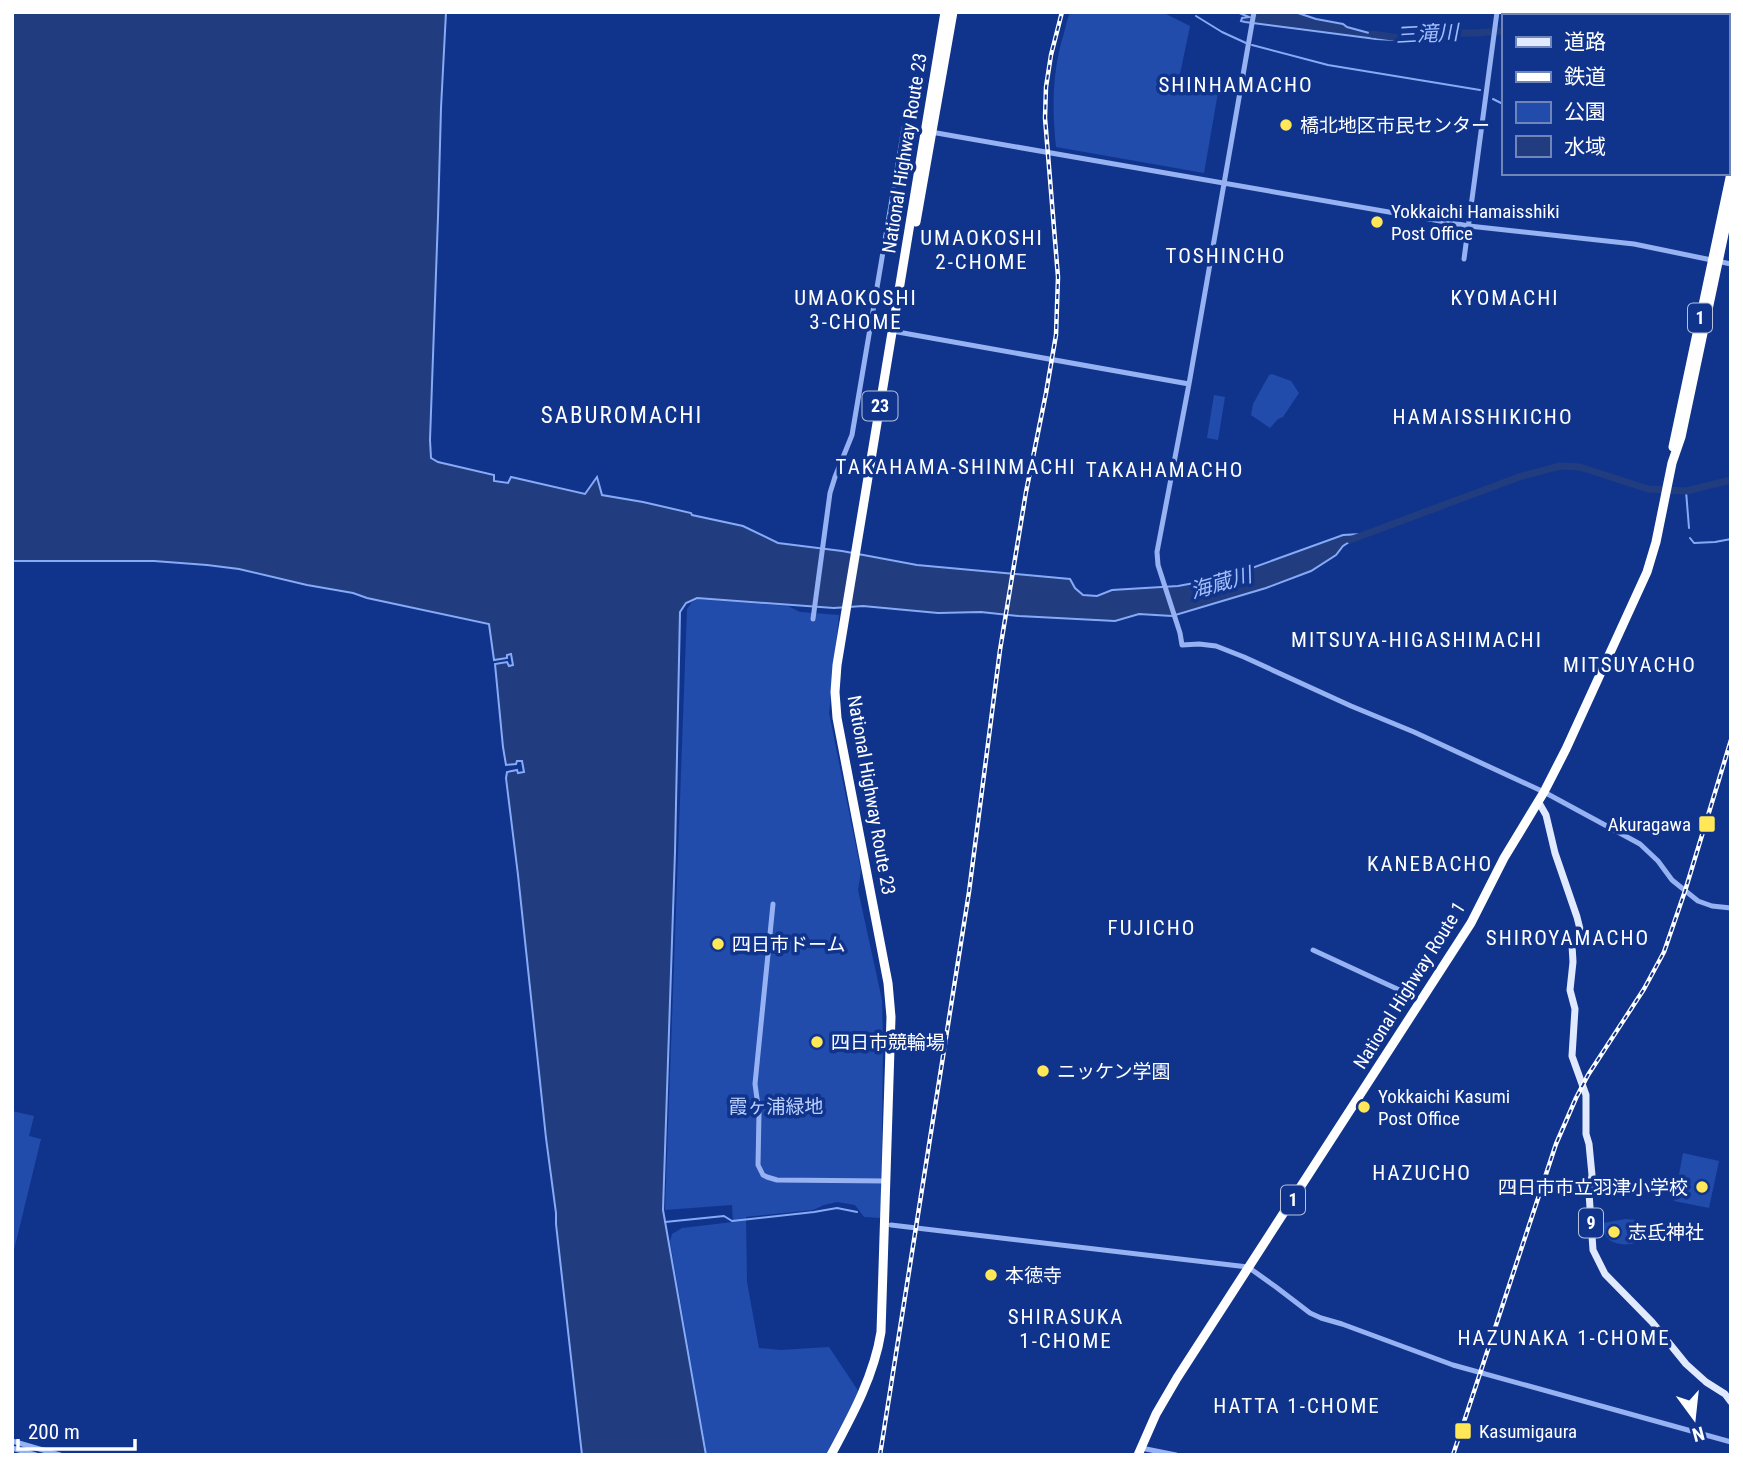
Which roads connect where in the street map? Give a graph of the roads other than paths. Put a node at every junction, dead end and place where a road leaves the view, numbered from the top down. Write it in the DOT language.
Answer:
graph roads {
  1 [pos="945,12"];
  2 [pos="953,12"];
  3 [pos="1254,12"];
  4 [pos="1497,12"];
  5 [pos="904,128"];
  6 [pos="929,132"];
  7 [pos="1731,173"];
  8 [pos="1223,183"];
  9 [pos="1731,201"];
  10 [pos="1469,226"];
  11 [pos="1464,259"];
  12 [pos="1715,261"];
  13 [pos="1731,264"];
  14 [pos="895,332"];
  15 [pos="1189,384"];
  16 [pos="848,611"];
  17 [pos="813,619"];
  18 [pos="1541,797"];
  19 [pos="773,904"];
  20 [pos="1731,908"];
  21 [pos="1313,950"];
  22 [pos="1421,1000"];
  23 [pos="887,1181"];
  24 [pos="891,1225"];
  25 [pos="1248,1268"];
  26 [pos="1731,1402"];
  27 [pos="12,1441"];
  28 [pos="1731,1442"];
  29 [pos="12,1448"];
  30 [pos="1139,1451"];
  31 [pos="36,1455"];
  32 [pos="61,1455"];
  33 [pos="831,1455"];
  34 [pos="837,1455"];
  35 [pos="1176,1455"];
  1 -- 6 [label="highway, National Highway Route 23 / 23"];
  2 -- 6 [label="highway, National Highway Route 23 / 23"];
  3 -- 8 [label="street"];
  4 -- 10 [label="street"];
  5 -- 17 [label="street"];
  6 -- 8 [label="street"];
  6 -- 14 [label="highway, National Highway Route 23 / 23"];
  7 -- 12 [label="highway, National Highway Route 1 / 1"];
  8 -- 10 [label="street"];
  8 -- 15 [label="street"];
  9 -- 12 [label="highway, National Highway Route 1 / 1"];
  10 -- 11 [label="street"];
  10 -- 12 [label="street"];
  12 -- 13 [label="street"];
  12 -- 18 [label="highway, National Highway Route 1 / 1"];
  14 -- 15 [label="street"];
  14 -- 16 [label="highway, National Highway Route 23 / 23"];
  15 -- 18 [label="street"];
  16 -- 23 [label="highway, National Highway Route 23 / 23"];
  16 -- 24 [label="highway, National Highway Route 23 / 23"];
  18 -- 20 [label="street"];
  18 -- 22 [label="highway, National Highway Route 1 / 1"];
  18 -- 26 [label="main road, 9"];
  19 -- 23 [label="street"];
  21 -- 22 [label="street"];
  22 -- 25 [label="highway, National Highway Route 1 / 1"];
  23 -- 33 [label="highway, National Highway Route 23 / 23"];
  24 -- 25 [label="street"];
  24 -- 34 [label="highway, National Highway Route 23 / 23"];
  25 -- 28 [label="street"];
  25 -- 30 [label="highway, National Highway Route 1 / 1"];
  27 -- 32 [label="street"];
  29 -- 31 [label="street"];
  30 -- 35 [label="street"];
}
